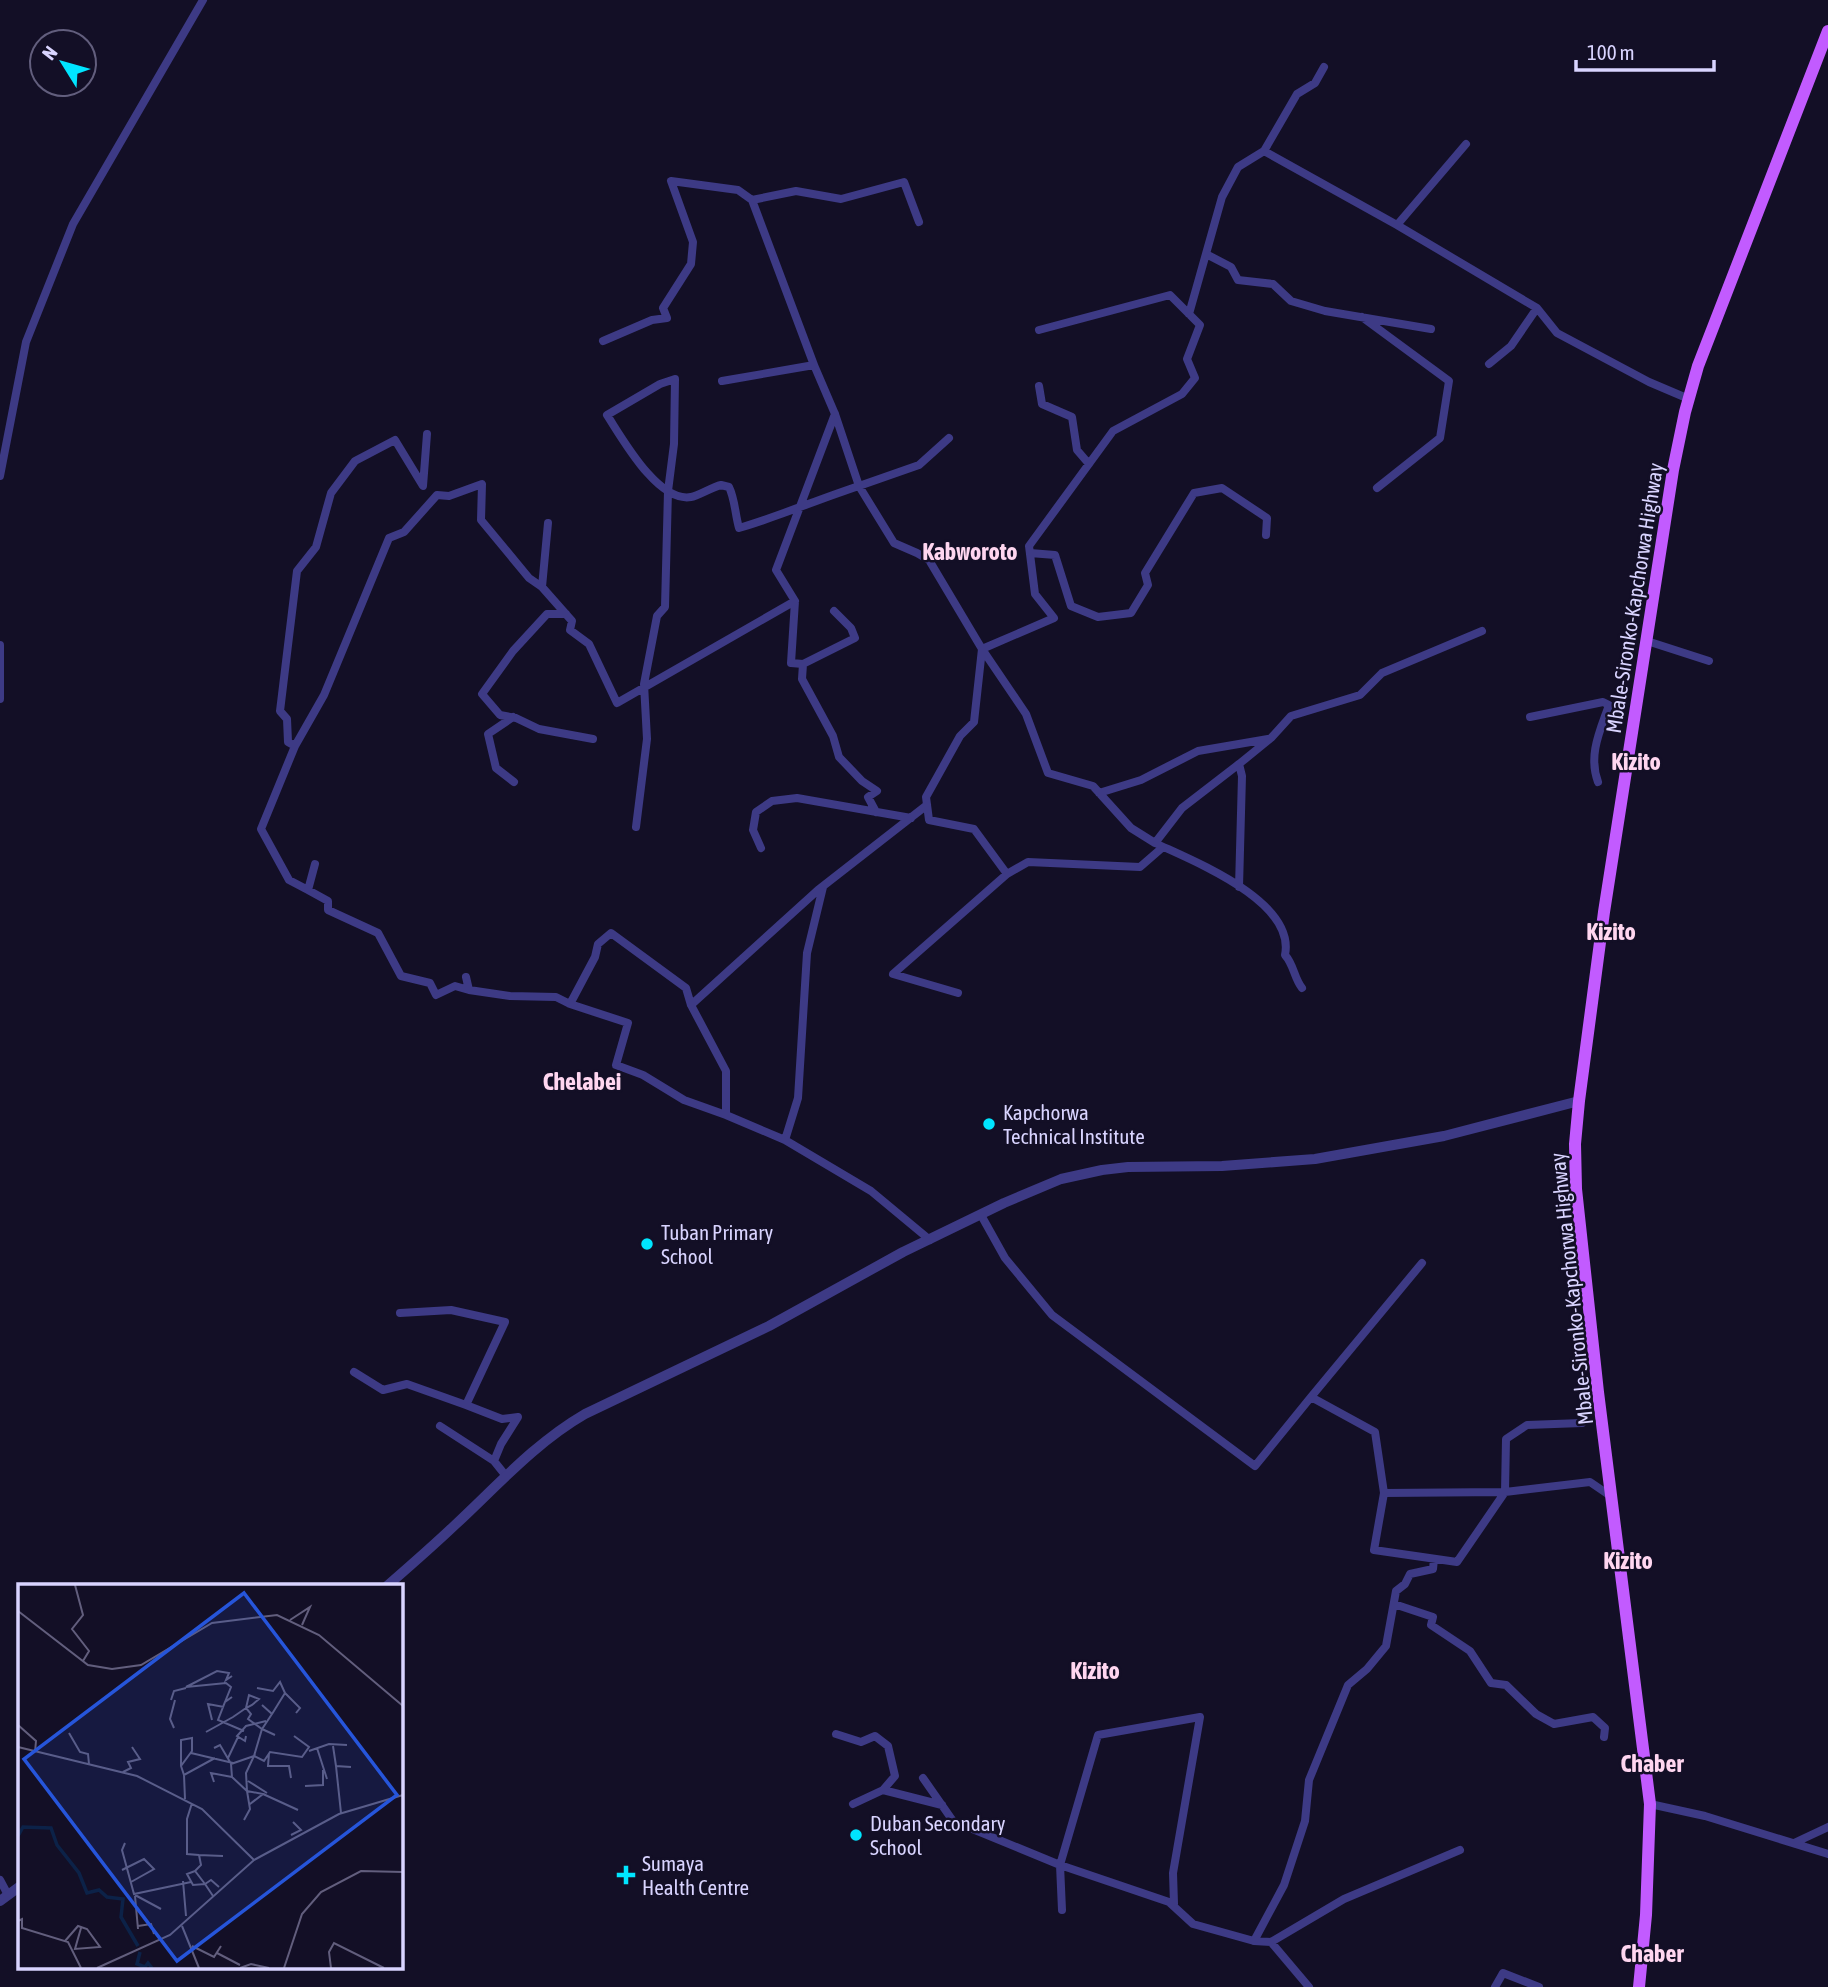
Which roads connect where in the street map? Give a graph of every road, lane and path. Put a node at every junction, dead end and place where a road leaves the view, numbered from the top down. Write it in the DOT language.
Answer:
graph roads {
  1 [pos="203,0"];
  2 [pos="1828,31"];
  3 [pos="1324,67"];
  4 [pos="1466,144"];
  5 [pos="1264,151"];
  6 [pos="752,200"];
  7 [pos="919,222"];
  8 [pos="1397,225"];
  9 [pos="1206,254"];
  10 [pos="1537,308"];
  11 [pos="1189,314"];
  12 [pos="1362,317"];
  13 [pos="1431,329"];
  14 [pos="1039,330"];
  15 [pos="603,341"];
  16 [pos="1489,364"];
  17 [pos="814,365"];
  18 [pos="722,381"];
  19 [pos="1039,386"];
  20 [pos="1689,399"];
  21 [pos="835,414"];
  22 [pos="427,434"];
  23 [pos="949,438"];
  24 [pos="1089,464"];
  25 [pos="0,476"];
  26 [pos="859,486"];
  27 [pos="1377,488"];
  28 [pos="668,491"];
  29 [pos="800,509"];
  30 [pos="548,523"];
  31 [pos="1266,535"];
  32 [pos="1030,553"];
  33 [pos="542,587"];
  34 [pos="795,601"];
  35 [pos="834,611"];
  36 [pos="566,614"];
  37 [pos="1482,631"];
  38 [pos="1647,641"];
  39 [pos="0,645"];
  40 [pos="982,649"];
  41 [pos="1709,661"];
  42 [pos="803,664"];
  43 [pos="644,687"];
  44 [pos="0,699"];
  45 [pos="513,717"];
  46 [pos="1530,717"];
  47 [pos="1271,738"];
  48 [pos="593,739"];
  49 [pos="296,746"];
  50 [pos="1239,764"];
  51 [pos="514,782"];
  52 [pos="1598,782"];
  53 [pos="1099,793"];
  54 [pos="927,805"];
  55 [pos="876,812"];
  56 [pos="911,818"];
  57 [pos="636,827"];
  58 [pos="1159,845"];
  59 [pos="761,848"];
  60 [pos="314,864"];
  61 [pos="1007,874"];
  62 [pos="823,887"];
  63 [pos="1239,887"];
  64 [pos="308,890"];
  65 [pos="466,977"];
  66 [pos="1302,988"];
  67 [pos="470,990"];
  68 [pos="958,993"];
  69 [pos="569,1004"];
  70 [pos="691,1005"];
  71 [pos="1579,1101"];
  72 [pos="726,1115"];
  73 [pos="785,1140"];
  74 [pos="981,1215"];
  75 [pos="930,1240"];
  76 [pos="1422,1263"];
  77 [pos="400,1313"];
  78 [pos="354,1372"];
  79 [pos="1311,1397"];
  80 [pos="466,1405"];
  81 [pos="1582,1423"];
  82 [pos="440,1426"];
  83 [pos="494,1461"];
  84 [pos="506,1476"];
  85 [pos="1505,1492"];
  86 [pos="1384,1493"];
  87 [pos="1612,1497"];
  88 [pos="1434,1559"];
  89 [pos="389,1584"];
  90 [pos="1394,1604"];
  91 [pos="836,1734"];
  92 [pos="1604,1737"];
  93 [pos="923,1778"];
  94 [pos="883,1790"];
  95 [pos="853,1804"];
  96 [pos="1650,1804"];
  97 [pos="942,1805"];
  98 [pos="1828,1827"];
  99 [pos="1794,1843"];
  100 [pos="1460,1850"];
  101 [pos="1828,1854"];
  102 [pos="1060,1865"];
  103 [pos="0,1880"];
  104 [pos="4,1898"];
  105 [pos="1174,1904"];
  106 [pos="1062,1910"];
  107 [pos="1254,1941"];
  108 [pos="1271,1942"];
  109 [pos="1309,1987"];
  110 [pos="1495,1987"];
  111 [pos="1539,1987"];
  112 [pos="1639,1987"];
  1 -- 25 [label="street"];
  2 -- 20 [label="main road, Mbale-Sironko-Kapchorwa Highway"];
  3 -- 5 [label="street"];
  4 -- 8 [label="street"];
  5 -- 8 [label="street"];
  5 -- 9 [label="street"];
  6 -- 7 [label="street"];
  6 -- 15 [label="street"];
  6 -- 17 [label="street"];
  8 -- 10 [label="street"];
  9 -- 11 [label="street"];
  9 -- 12 [label="street"];
  10 -- 16 [label="street"];
  10 -- 20 [label="street"];
  11 -- 14 [label="street"];
  11 -- 24 [label="street"];
  12 -- 13 [label="street"];
  12 -- 27 [label="street"];
  17 -- 18 [label="street"];
  17 -- 21 [label="street"];
  19 -- 24 [label="street"];
  20 -- 38 [label="main road, Mbale-Sironko-Kapchorwa Highway"];
  21 -- 26 [label="street"];
  21 -- 29 [label="street"];
  22 -- 49 [label="street"];
  23 -- 26 [label="street"];
  24 -- 32 [label="street"];
  26 -- 29 [label="street"];
  26 -- 40 [label="street"];
  28 -- 28 [label="street"];
  28 -- 29 [label="street"];
  28 -- 43 [label="street"];
  29 -- 34 [label="street"];
  30 -- 33 [label="street"];
  31 -- 32 [label="street"];
  32 -- 40 [label="street"];
  33 -- 36 [label="street"];
  33 -- 49 [label="street"];
  34 -- 42 [label="street"];
  34 -- 43 [label="street"];
  35 -- 42 [label="street"];
  36 -- 43 [label="street"];
  36 -- 45 [label="street"];
  37 -- 47 [label="street"];
  38 -- 41 [label="street"];
  38 -- 71 [label="main road, Mbale-Sironko-Kapchorwa Highway"];
  39 -- 44 [label="street"];
  40 -- 53 [label="street"];
  40 -- 54 [label="street"];
  42 -- 55 [label="street"];
  43 -- 57 [label="street"];
  45 -- 48 [label="street"];
  45 -- 51 [label="street"];
  46 -- 52 [label="street"];
  47 -- 50 [label="street"];
  47 -- 53 [label="street"];
  49 -- 64 [label="street"];
  50 -- 58 [label="street"];
  50 -- 63 [label="street"];
  53 -- 58 [label="street"];
  54 -- 56 [label="street"];
  54 -- 61 [label="street"];
  55 -- 56 [label="street"];
  55 -- 59 [label="street"];
  56 -- 62 [label="street"];
  58 -- 61 [label="street"];
  58 -- 63 [label="street"];
  60 -- 64 [label="street"];
  61 -- 68 [label="street"];
  62 -- 70 [label="street"];
  62 -- 73 [label="street"];
  63 -- 66 [label="street"];
  64 -- 67 [label="street"];
  65 -- 67 [label="street"];
  67 -- 69 [label="street"];
  69 -- 70 [label="street"];
  69 -- 72 [label="street"];
  70 -- 72 [label="street"];
  71 -- 74 [label="street"];
  71 -- 87 [label="main road, Mbale-Sironko-Kapchorwa Highway"];
  72 -- 73 [label="street"];
  73 -- 75 [label="street"];
  74 -- 75 [label="street"];
  74 -- 79 [label="street"];
  75 -- 84 [label="street"];
  76 -- 79 [label="street"];
  77 -- 80 [label="street"];
  78 -- 80 [label="street"];
  79 -- 86 [label="street"];
  80 -- 83 [label="street"];
  81 -- 85 [label="street"];
  82 -- 83 [label="street"];
  83 -- 84 [label="street"];
  84 -- 89 [label="street"];
  85 -- 86 [label="street"];
  85 -- 87 [label="street"];
  85 -- 88 [label="street"];
  86 -- 88 [label="street"];
  87 -- 96 [label="main road, Mbale-Sironko-Kapchorwa Highway"];
  88 -- 90 [label="street"];
  90 -- 92 [label="street"];
  90 -- 107 [label="street"];
  91 -- 94 [label="street"];
  93 -- 97 [label="street"];
  94 -- 95 [label="street"];
  94 -- 97 [label="street"];
  96 -- 99 [label="street"];
  96 -- 112 [label="main road, Mbale-Sironko-Kapchorwa Highway"];
  97 -- 102 [label="street"];
  98 -- 99 [label="street"];
  99 -- 101 [label="street"];
  100 -- 108 [label="street"];
  102 -- 105 [label="street"];
  102 -- 105 [label="street"];
  102 -- 106 [label="street"];
  103 -- 104 [label="street"];
  105 -- 107 [label="street"];
  107 -- 108 [label="street"];
  108 -- 109 [label="street"];
  110 -- 111 [label="street"];
}
